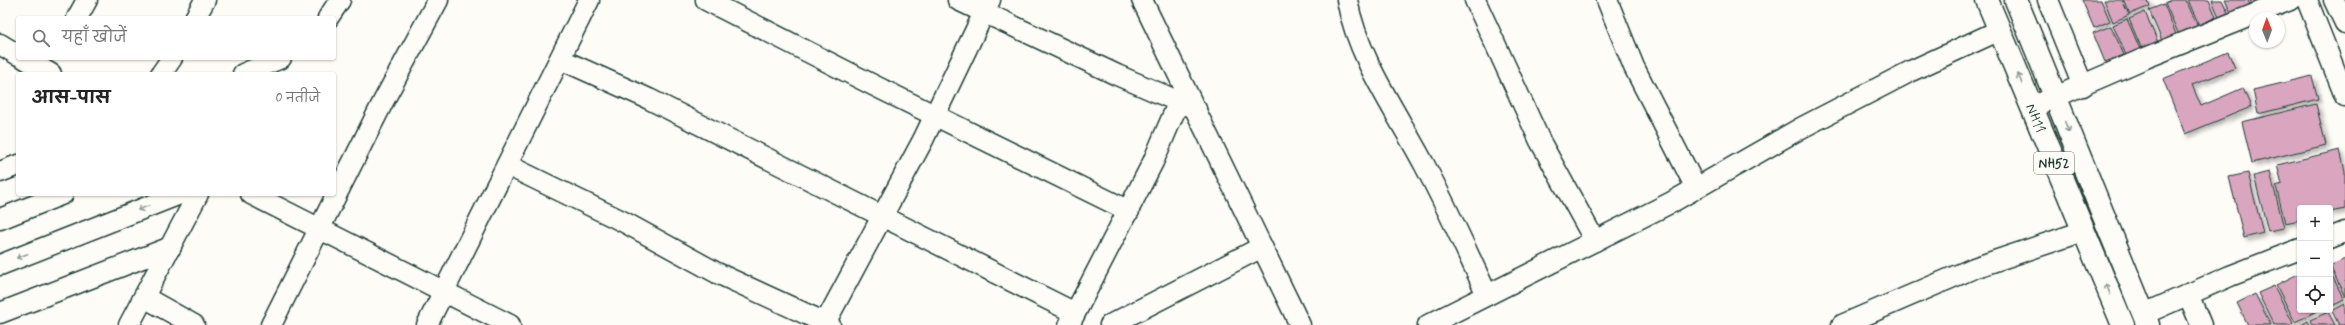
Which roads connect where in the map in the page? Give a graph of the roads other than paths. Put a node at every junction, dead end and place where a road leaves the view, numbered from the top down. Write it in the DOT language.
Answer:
graph roads {
  1 [pos="87,0"];
  2 [pos="206,0"];
  3 [pos="340,0"];
  4 [pos="438,0"];
  5 [pos="589,0"];
  6 [pos="706,0"];
  7 [pos="958,0"];
  8 [pos="1142,0"];
  9 [pos="1347,0"];
  10 [pos="1475,0"];
  11 [pos="1607,0"];
  12 [pos="1987,0"];
  13 [pos="2016,0"];
  14 [pos="2048,0"];
  15 [pos="2290,0"];
  16 [pos="2307,0"];
  17 [pos="2334,0"];
  18 [pos="987,6"];
  19 [pos="78,16"];
  20 [pos="196,16"];
  21 [pos="329,16"];
  22 [pos="2345,21"];
  23 [pos="2000,30"];
  24 [pos="0,44"];
  25 [pos="16,54"];
  26 [pos="560,59"];
  27 [pos="29,60"];
  28 [pos="171,60"];
  29 [pos="276,60"];
  30 [pos="50,68"];
  31 [pos="162,72"];
  32 [pos="248,72"];
  33 [pos="2083,86"];
  34 [pos="2345,96"];
  35 [pos="2055,98"];
  36 [pos="1187,105"];
  37 [pos="2032,108"];
  38 [pos="934,114"];
  39 [pos="507,165"];
  40 [pos="16,166"];
  41 [pos="0,172"];
  42 [pos="1696,188"];
  43 [pos="58,196"];
  44 [pos="175,196"];
  45 [pos="197,196"];
  46 [pos="255,196"];
  47 [pos="1129,211"];
  48 [pos="881,215"];
  49 [pos="0,219"];
  50 [pos="320,230"];
  51 [pos="2084,231"];
  52 [pos="2345,232"];
  53 [pos="2333,237"];
  54 [pos="1595,241"];
  55 [pos="171,247"];
  56 [pos="1262,247"];
  57 [pos="2297,250"];
  58 [pos="0,265"];
  59 [pos="444,293"];
  60 [pos="2188,294"];
  61 [pos="1487,295"];
  62 [pos="144,297"];
  63 [pos="9,309"];
  64 [pos="1072,319"];
  65 [pos="2146,320"];
  66 [pos="826,324"];
  67 [pos="9,325"];
  68 [pos="129,325"];
  69 [pos="194,325"];
  70 [pos="271,325"];
  71 [pos="427,325"];
  72 [pos="510,325"];
  73 [pos="1110,325"];
  74 [pos="1300,325"];
  75 [pos="1428,325"];
  76 [pos="1842,325"];
  77 [pos="2123,325"];
  78 [pos="2201,325"];
  1 -- 19 [label="street"];
  2 -- 20 [label="street"];
  3 -- 21 [label="street"];
  4 -- 50 [label="street"];
  5 -- 26 [label="street"];
  6 -- 38 [label="street"];
  7 -- 18 [label="street"];
  8 -- 36 [label="street"];
  9 -- 61 [label="street"];
  10 -- 54 [label="street"];
  11 -- 42 [label="street"];
  12 -- 23 [label="highway, NH11 / NH52"];
  13 -- 35 [label="highway, NH52"];
  14 -- 33 [label="street"];
  15 -- 33 [label="street"];
  16 -- 34 [label="street"];
  17 -- 22 [label="street"];
  18 -- 36 [label="street"];
  18 -- 38 [label="street"];
  37 -- 23 [label="highway, NH11 / NH52, one-way"];
  23 -- 42 [label="street"];
  24 -- 25 [label="street"];
  26 -- 39 [label="street"];
  26 -- 48 [label="street"];
  27 -- 30 [label="street"];
  28 -- 31 [label="street"];
  29 -- 32 [label="street"];
  33 -- 35 [label="street"];
  35 -- 37 [label="street"];
  35 -- 65 [label="highway, NH52, one-way"];
  36 -- 47 [label="street"];
  36 -- 56 [label="street"];
  37 -- 51 [label="highway, NH11 / NH52"];
  38 -- 47 [label="street"];
  38 -- 48 [label="street"];
  39 -- 59 [label="street"];
  39 -- 66 [label="street"];
  40 -- 41 [label="street"];
  42 -- 54 [label="street"];
  43 -- 49 [label="street"];
  44 -- 58 [label="street, one-way"];
  45 -- 55 [label="street"];
  46 -- 50 [label="street"];
  47 -- 64 [label="street"];
  48 -- 64 [label="street"];
  48 -- 66 [label="street"];
  50 -- 59 [label="street"];
  50 -- 70 [label="street"];
  51 -- 76 [label="street"];
  77 -- 51 [label="highway, NH11 / NH52, one-way"];
  52 -- 53 [label="street"];
  54 -- 61 [label="street"];
  55 -- 62 [label="street"];
  55 -- 63 [label="street"];
  56 -- 73 [label="street"];
  56 -- 74 [label="street"];
  57 -- 60 [label="street"];
  59 -- 71 [label="street"];
  59 -- 72 [label="street"];
  60 -- 65 [label="street"];
  60 -- 78 [label="street"];
  61 -- 75 [label="street"];
  62 -- 68 [label="street"];
  62 -- 69 [label="street"];
  63 -- 67 [label="street"];
}
